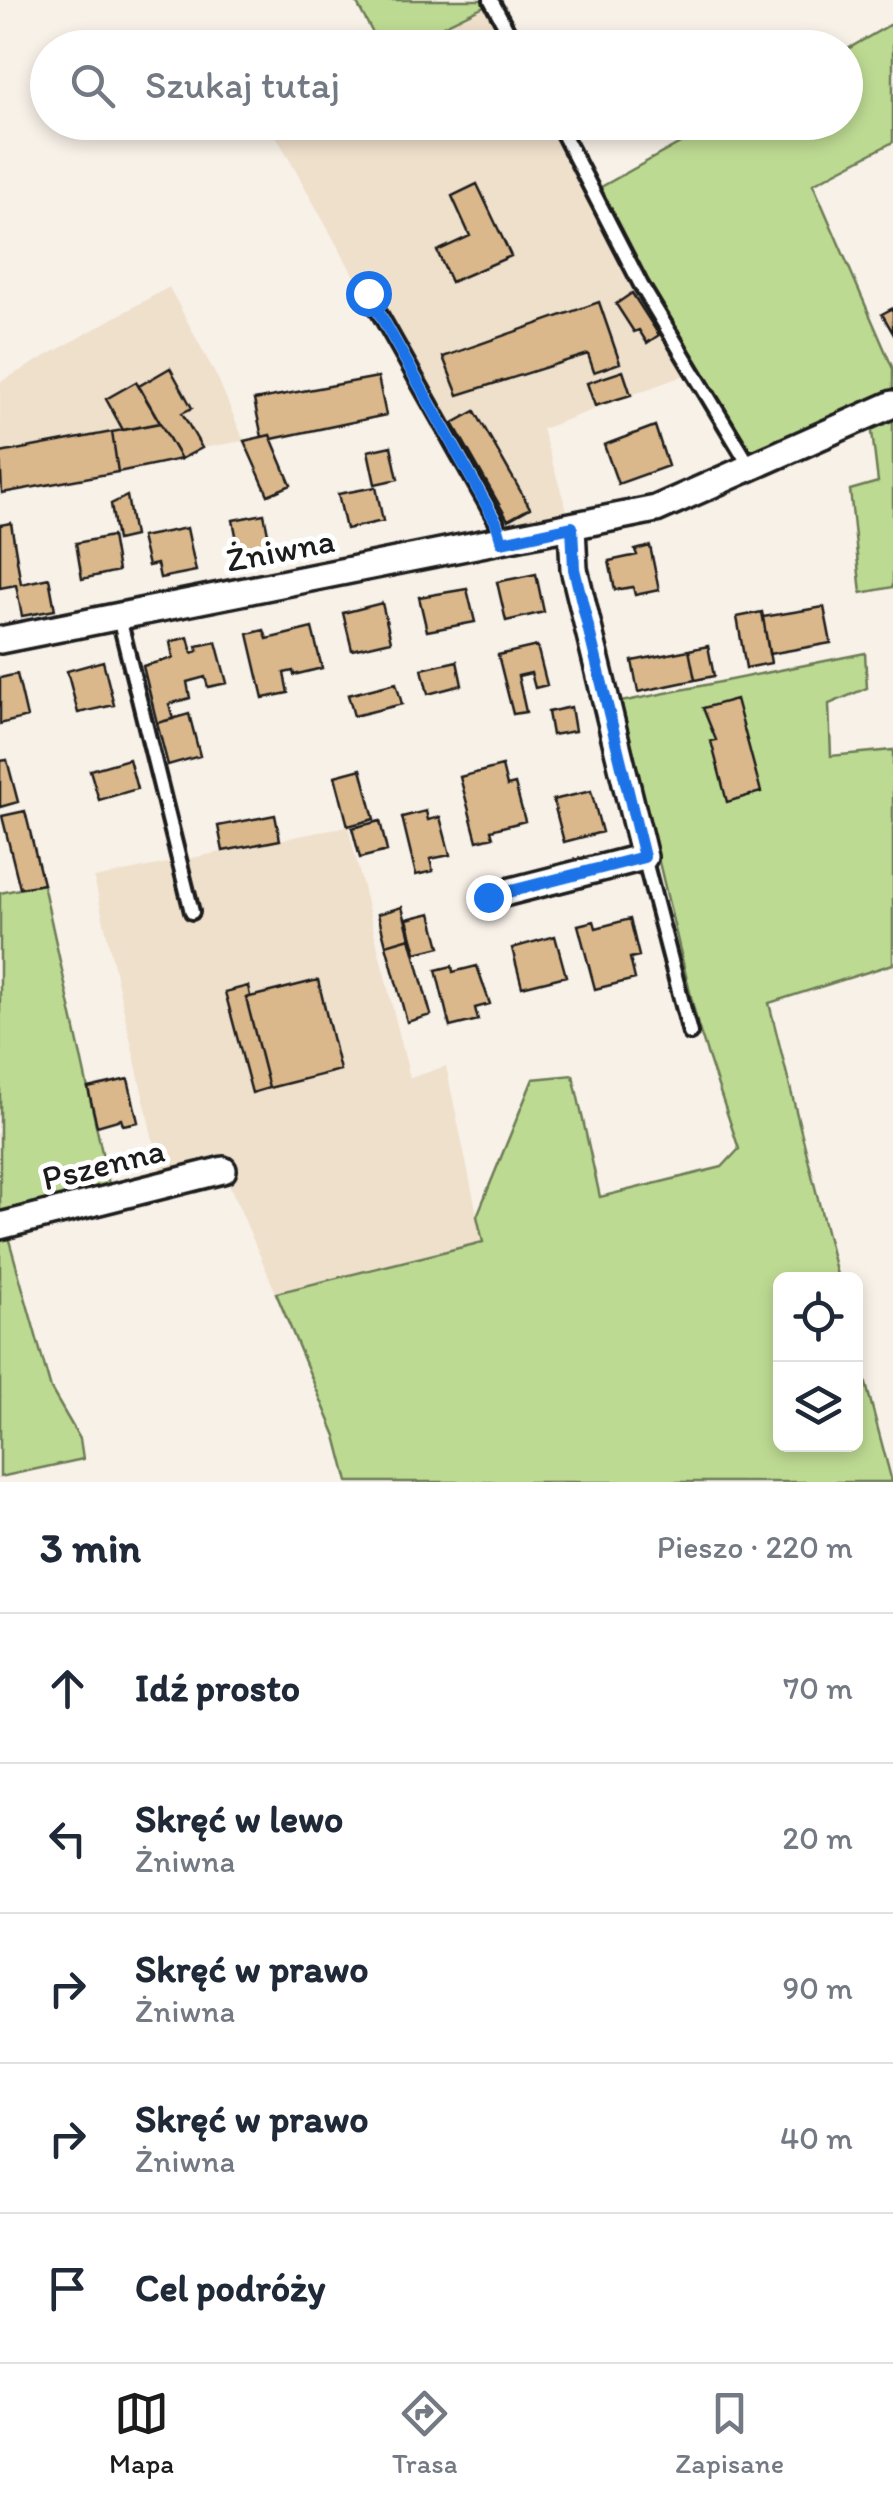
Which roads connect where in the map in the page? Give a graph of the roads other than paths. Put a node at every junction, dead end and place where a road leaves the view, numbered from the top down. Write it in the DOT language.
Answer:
graph roads {
  1 [pos="491,0"];
  2 [pos="507,30"];
  3 [pos="566,140"];
  4 [pos="368,293"];
  5 [pos="893,404"];
  6 [pos="752,470"];
  7 [pos="572,527"];
  8 [pos="502,542"];
  9 [pos="119,618"];
  10 [pos="0,640"];
  11 [pos="644,857"];
  12 [pos="488,897"];
  13 [pos="192,912"];
  14 [pos="690,1033"];
  15 [pos="223,1170"];
  16 [pos="0,1226"];
  1 -- 2 [label="lane"];
  3 -- 6 [label="lane"];
  4 -- 8 [label="lane"];
  5 -- 6 [label="street, Żniwna"];
  6 -- 7 [label="street, Żniwna"];
  7 -- 8 [label="street, Żniwna"];
  7 -- 11 [label="street"];
  8 -- 9 [label="street, Żniwna"];
  9 -- 10 [label="street, Żniwna"];
  9 -- 13 [label="lane"];
  11 -- 12 [label="street"];
  11 -- 14 [label="lane"];
  15 -- 16 [label="street, Pszenna"];
}
